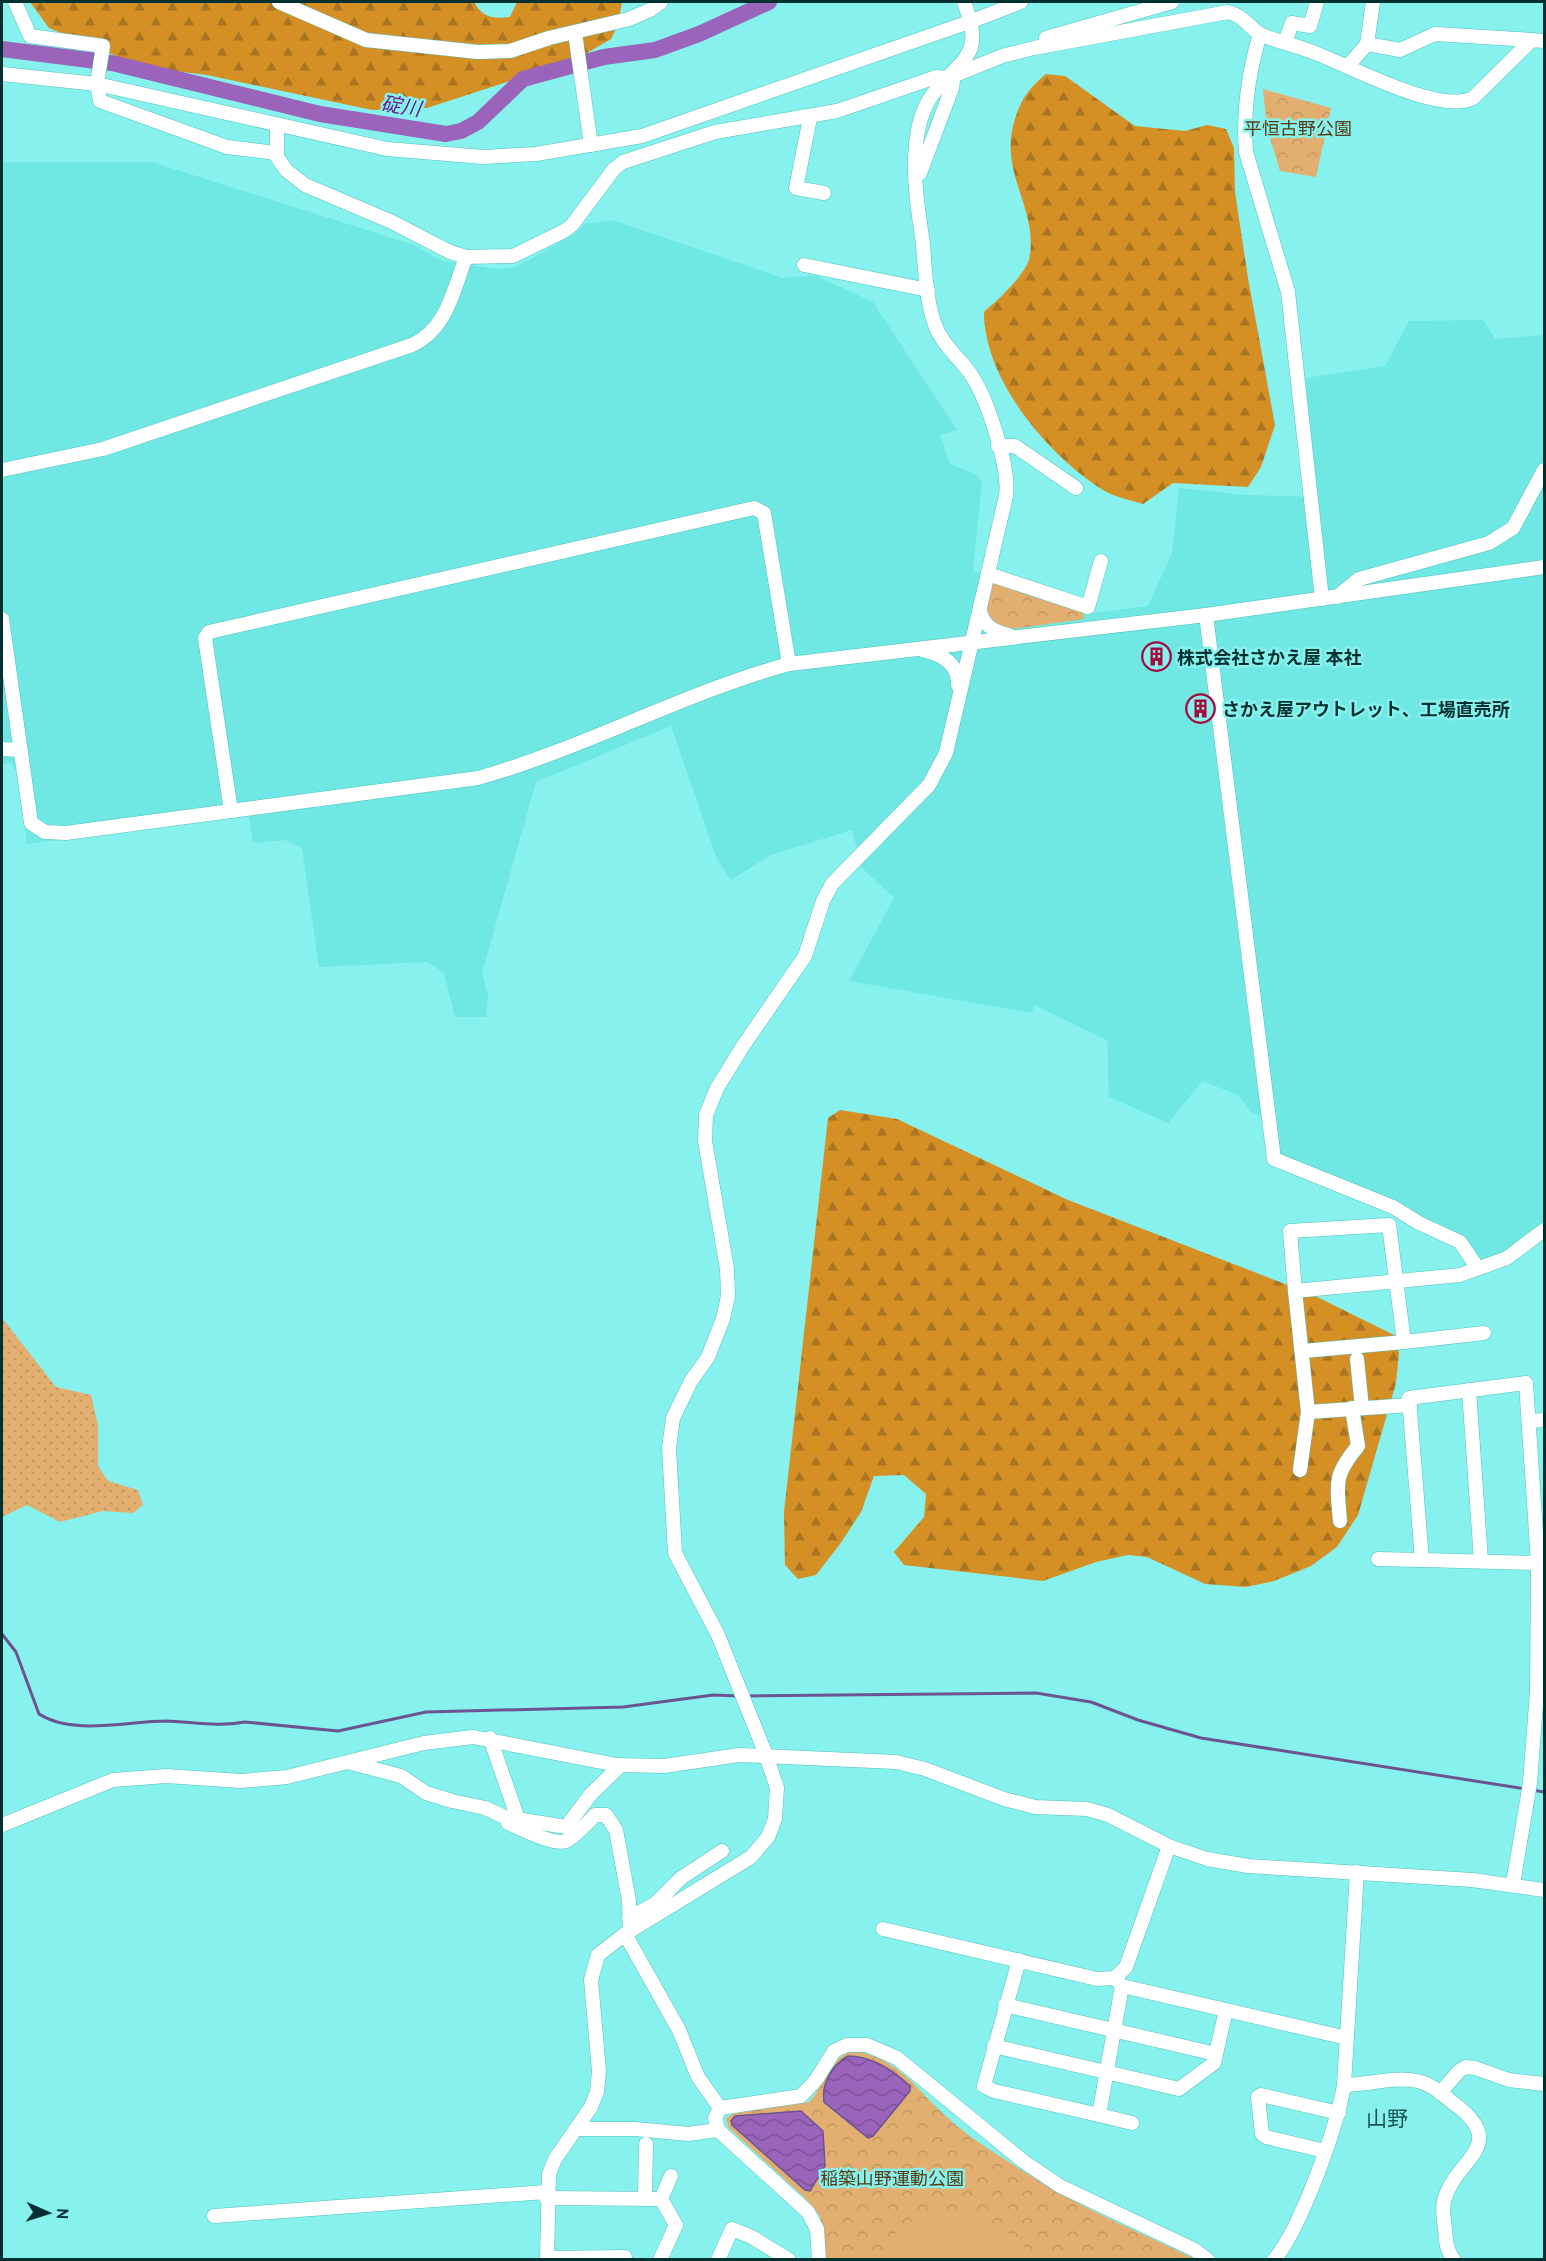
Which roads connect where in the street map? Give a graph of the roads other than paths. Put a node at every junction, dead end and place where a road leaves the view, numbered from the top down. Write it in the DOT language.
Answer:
graph roads {
  1 [pos="15,2"];
  2 [pos="279,2"];
  3 [pos="661,2"];
  4 [pos="964,2"];
  5 [pos="1021,2"];
  6 [pos="1172,2"];
  7 [pos="1317,2"];
  8 [pos="1372,2"];
  9 [pos="972,21"];
  10 [pos="575,33"];
  11 [pos="1260,34"];
  12 [pos="1538,41"];
  13 [pos="1285,42"];
  14 [pos="1367,44"];
  15 [pos="1347,67"];
  16 [pos="2,74"];
  17 [pos="98,77"];
  18 [pos="948,78"];
  19 [pos="810,118"];
  20 [pos="277,126"];
  21 [pos="591,145"];
  22 [pos="276,153"];
  23 [pos="824,193"];
  24 [pos="466,256"];
  25 [pos="804,265"];
  26 [pos="928,290"];
  27 [pos="998,446"];
  28 [pos="2,470"];
  29 [pos="1545,470"];
  30 [pos="1076,488"];
  31 [pos="1101,561"];
  32 [pos="1545,567"];
  33 [pos="988,574"];
  34 [pos="1330,598"];
  35 [pos="980,605"];
  36 [pos="1206,615"];
  37 [pos="2,619"];
  38 [pos="1014,636"];
  39 [pos="971,641"];
  40 [pos="914,648"];
  41 [pos="789,664"];
  42 [pos="958,699"];
  43 [pos="2,749"];
  44 [pos="19,750"];
  45 [pos="231,811"];
  46 [pos="1545,1230"];
  47 [pos="1477,1267"];
  48 [pos="1396,1282"];
  49 [pos="1294,1291"];
  50 [pos="1484,1334"];
  51 [pos="1404,1342"];
  52 [pos="1303,1351"];
  53 [pos="1358,1359"];
  54 [pos="1469,1390"];
  55 [pos="1410,1405"];
  56 [pos="1357,1408"];
  57 [pos="1308,1412"];
  58 [pos="1545,1420"];
  59 [pos="1529,1421"];
  60 [pos="1300,1470"];
  61 [pos="1539,1498"];
  62 [pos="1340,1521"];
  63 [pos="1378,1559"];
  64 [pos="1422,1560"];
  65 [pos="1481,1561"];
  66 [pos="1538,1563"];
  67 [pos="1541,1601"];
  68 [pos="1541,1650"];
  69 [pos="1541,1694"];
  70 [pos="490,1738"];
  71 [pos="766,1755"];
  72 [pos="349,1763"];
  73 [pos="621,1766"];
  74 [pos="494,1812"];
  75 [pos="518,1819"];
  76 [pos="2,1825"];
  77 [pos="1169,1846"];
  78 [pos="722,1851"];
  79 [pos="1357,1872"];
  80 [pos="1513,1884"];
  81 [pos="1545,1890"];
  82 [pos="628,1928"];
  83 [pos="883,1929"];
  84 [pos="1019,1960"];
  85 [pos="1118,1982"];
  86 [pos="1005,2005"];
  87 [pos="1226,2010"];
  88 [pos="1114,2031"];
  89 [pos="1347,2038"];
  90 [pos="994,2046"];
  91 [pos="1216,2054"];
  92 [pos="1107,2073"];
  93 [pos="1545,2084"];
  94 [pos="1344,2085"];
  95 [pos="1440,2093"];
  96 [pos="720,2108"];
  97 [pos="1339,2113"];
  98 [pos="1099,2115"];
  99 [pos="1132,2123"];
  100 [pos="578,2129"];
  101 [pos="718,2130"];
  102 [pos="646,2144"];
  103 [pos="1325,2151"];
  104 [pos="671,2176"];
  105 [pos="546,2195"];
  106 [pos="645,2199"];
  107 [pos="661,2199"];
  108 [pos="214,2216"];
  109 [pos="625,2257"];
  110 [pos="1279,2257"];
  111 [pos="547,2259"];
  112 [pos="660,2259"];
  113 [pos="718,2259"];
  114 [pos="789,2259"];
  115 [pos="819,2259"];
  116 [pos="1208,2259"];
  117 [pos="1454,2259"];
  1 -- 17 [label="street"];
  2 -- 10 [label="street"];
  3 -- 10 [label="street"];
  4 -- 9 [label="street"];
  5 -- 9 [label="street"];
  6 -- 18 [label="street"];
  7 -- 13 [label="street"];
  8 -- 14 [label="street"];
  9 -- 18 [label="street"];
  9 -- 21 [label="street"];
  10 -- 21 [label="street"];
  11 -- 13 [label="street"];
  11 -- 18 [label="street"];
  11 -- 34 [label="street"];
  12 -- 14 [label="street"];
  12 -- 15 [label="street"];
  13 -- 15 [label="street"];
  14 -- 15 [label="street"];
  16 -- 17 [label="street"];
  17 -- 20 [label="street"];
  17 -- 22 [label="street"];
  18 -- 19 [label="street"];
  18 -- 26 [label="street"];
  19 -- 23 [label="street"];
  19 -- 24 [label="street"];
  20 -- 21 [label="street"];
  20 -- 22 [label="street"];
  22 -- 24 [label="street"];
  24 -- 28 [label="street"];
  25 -- 26 [label="street"];
  26 -- 27 [label="street"];
  27 -- 30 [label="street"];
  27 -- 33 [label="street"];
  29 -- 34 [label="street"];
  31 -- 33 [label="street"];
  32 -- 34 [label="street"];
  33 -- 35 [label="street"];
  34 -- 36 [label="street"];
  35 -- 38 [label="street"];
  35 -- 39 [label="street"];
  36 -- 38 [label="street"];
  36 -- 47 [label="street"];
  37 -- 44 [label="street"];
  38 -- 39 [label="street"];
  39 -- 40 [label="street"];
  39 -- 42 [label="street"];
  40 -- 41 [label="street"];
  40 -- 42 [label="street"];
  41 -- 45 [label="street"];
  41 -- 45 [label="street"];
  42 -- 71 [label="street"];
  43 -- 44 [label="street"];
  44 -- 45 [label="street"];
  46 -- 47 [label="street"];
  47 -- 48 [label="street"];
  48 -- 49 [label="street"];
  48 -- 49 [label="street"];
  48 -- 51 [label="street"];
  49 -- 52 [label="street"];
  50 -- 51 [label="street"];
  51 -- 52 [label="street"];
  52 -- 57 [label="street"];
  53 -- 56 [label="street"];
  54 -- 55 [label="street"];
  54 -- 59 [label="street"];
  54 -- 65 [label="street"];
  55 -- 56 [label="street"];
  55 -- 64 [label="street"];
  56 -- 57 [label="street"];
  56 -- 62 [label="street"];
  57 -- 60 [label="street"];
  58 -- 59 [label="street"];
  59 -- 61 [label="street"];
  61 -- 66 [label="street"];
  63 -- 64 [label="street"];
  64 -- 65 [label="street"];
  65 -- 66 [label="street"];
  66 -- 67 [label="street"];
  67 -- 68 [label="street"];
  68 -- 69 [label="street"];
  69 -- 80 [label="street"];
  70 -- 72 [label="street"];
  70 -- 73 [label="street"];
  70 -- 75 [label="street"];
  71 -- 73 [label="street"];
  71 -- 77 [label="street"];
  71 -- 82 [label="street"];
  72 -- 74 [label="street"];
  72 -- 76 [label="street"];
  73 -- 75 [label="street"];
  74 -- 75 [label="street"];
  74 -- 82 [label="street"];
  77 -- 79 [label="street"];
  77 -- 85 [label="street"];
  78 -- 82 [label="street"];
  79 -- 80 [label="street"];
  79 -- 89 [label="street"];
  80 -- 81 [label="street"];
  82 -- 96 [label="street"];
  82 -- 100 [label="street"];
  83 -- 84 [label="street"];
  84 -- 85 [label="street"];
  84 -- 86 [label="street"];
  85 -- 87 [label="street"];
  85 -- 88 [label="street"];
  86 -- 88 [label="street"];
  86 -- 90 [label="street"];
  87 -- 89 [label="street"];
  87 -- 91 [label="street"];
  88 -- 91 [label="street"];
  88 -- 92 [label="street"];
  89 -- 94 [label="street"];
  90 -- 92 [label="street"];
  90 -- 98 [label="street"];
  91 -- 92 [label="street"];
  92 -- 98 [label="street"];
  93 -- 95 [label="street"];
  94 -- 95 [label="street"];
  94 -- 97 [label="street"];
  95 -- 117 [label="street"];
  96 -- 101 [label="street"];
  96 -- 116 [label="street"];
  97 -- 103 [label="street"];
  97 -- 103 [label="street"];
  98 -- 99 [label="street"];
  100 -- 101 [label="street"];
  100 -- 105 [label="street"];
  101 -- 115 [label="street"];
  102 -- 106 [label="street"];
  103 -- 110 [label="street"];
  104 -- 107 [label="street"];
  105 -- 106 [label="street"];
  105 -- 108 [label="street"];
  105 -- 111 [label="street"];
  106 -- 107 [label="street"];
  107 -- 112 [label="street"];
  109 -- 111 [label="street"];
  113 -- 114 [label="street"];
}
